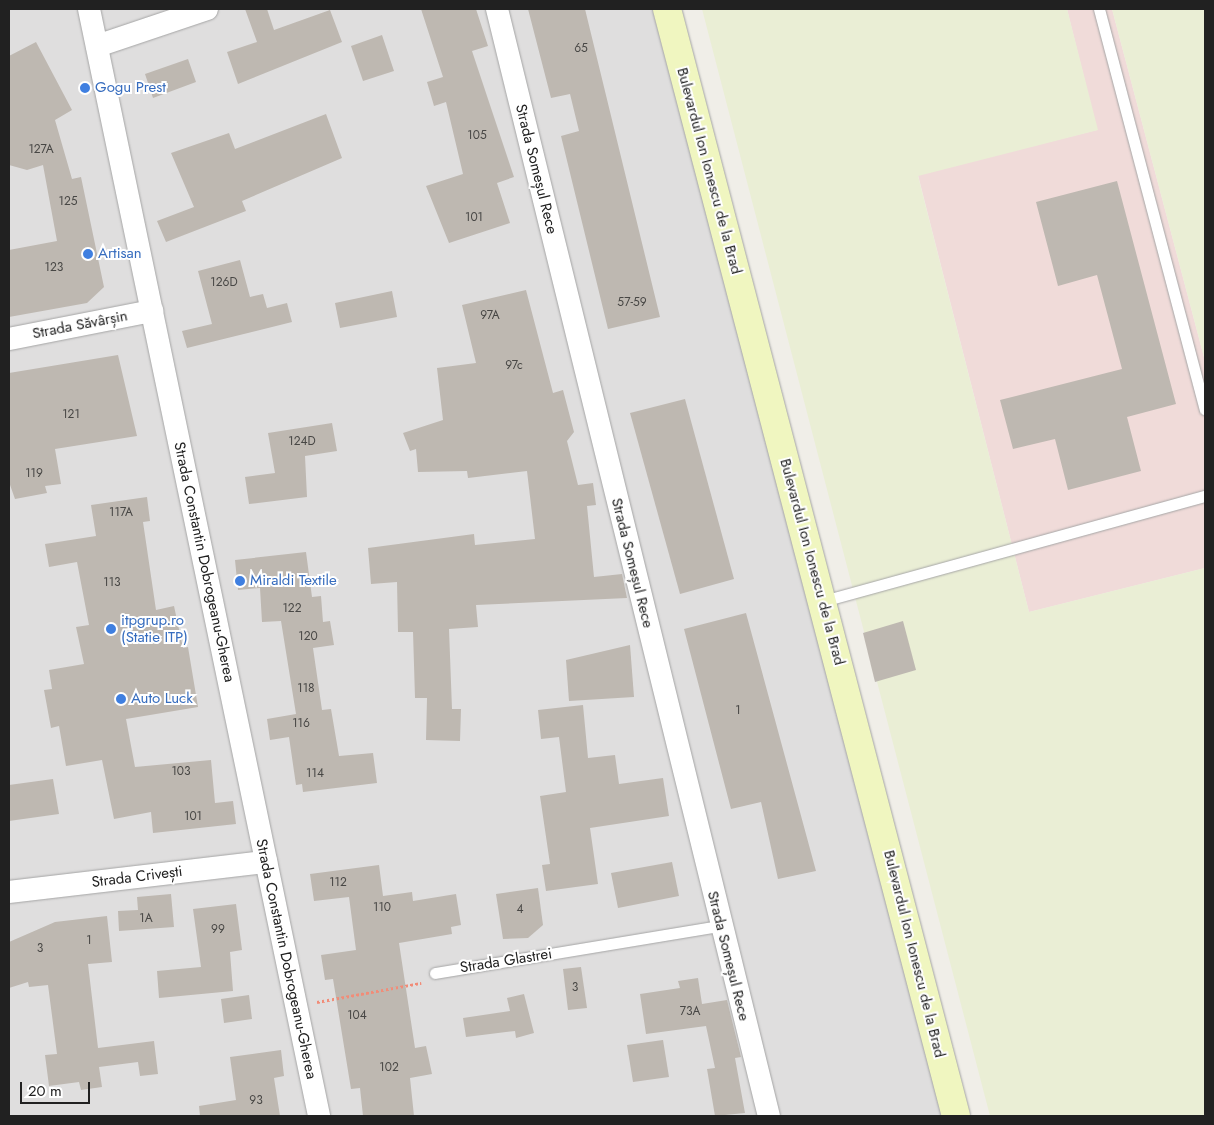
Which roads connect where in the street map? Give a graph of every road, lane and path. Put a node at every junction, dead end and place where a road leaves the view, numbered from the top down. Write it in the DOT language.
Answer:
graph roads {
  1 [pos="89,9"];
  2 [pos="207,9"];
  3 [pos="496,9"];
  4 [pos="667,9"];
  5 [pos="1099,9"];
  6 [pos="97,46"];
  7 [pos="152,311"];
  8 [pos="9,339"];
  9 [pos="1205,409"];
  10 [pos="1205,496"];
  11 [pos="823,601"];
  12 [pos="266,862"];
  13 [pos="9,892"];
  14 [pos="720,926"];
  15 [pos="435,973"];
  16 [pos="296,1006"];
  17 [pos="319,1116"];
  18 [pos="769,1116"];
  19 [pos="956,1116"];
  1 -- 6 [label="street, Strada Constantin Dobrogeanu-Gherea"];
  2 -- 6 [label="street"];
  3 -- 14 [label="street, Strada Someșul Rece"];
  4 -- 11 [label="main road, Bulevardul Ion Ionescu de la Brad"];
  5 -- 9 [label="lane"];
  6 -- 7 [label="street, Strada Constantin Dobrogeanu-Gherea"];
  7 -- 8 [label="street, Strada Săvârșin"];
  7 -- 12 [label="street, Strada Constantin Dobrogeanu-Gherea"];
  10 -- 11 [label="lane"];
  11 -- 19 [label="main road, Bulevardul Ion Ionescu de la Brad"];
  12 -- 13 [label="street, Strada Crivești"];
  12 -- 16 [label="street, Strada Constantin Dobrogeanu-Gherea"];
  14 -- 15 [label="lane, Strada Glastrei"];
  14 -- 18 [label="street, Strada Someșul Rece"];
  15 -- 16 [label="path"];
  16 -- 17 [label="street, Strada Constantin Dobrogeanu-Gherea"];
}
